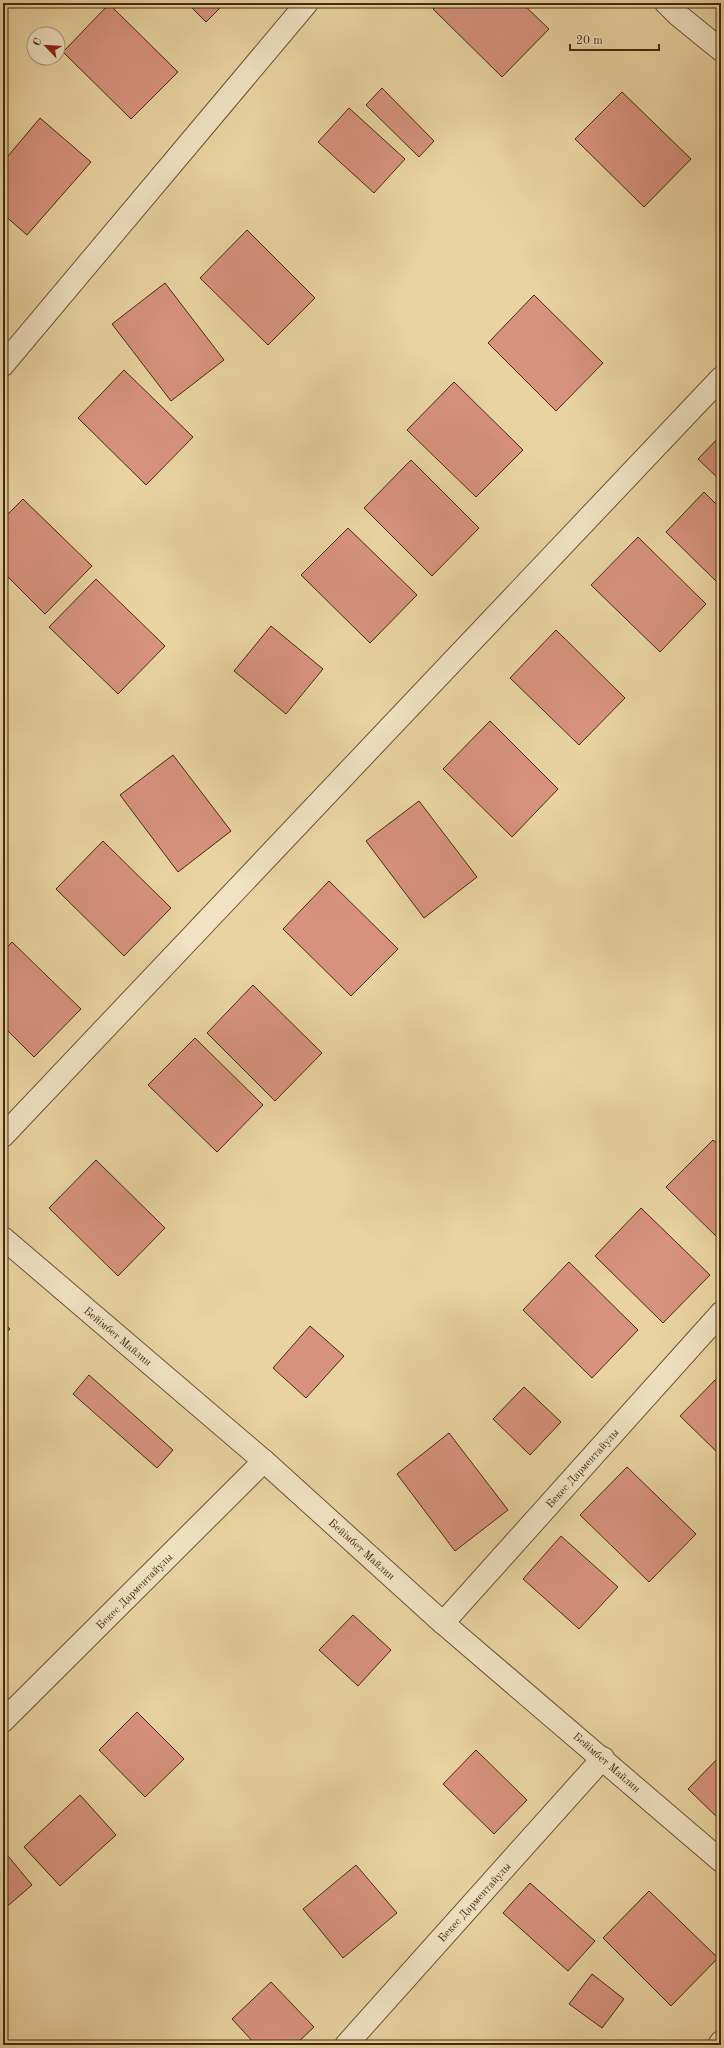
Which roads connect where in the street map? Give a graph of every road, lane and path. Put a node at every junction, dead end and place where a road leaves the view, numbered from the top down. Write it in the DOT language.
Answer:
graph roads {
  1 [pos="307,3"];
  2 [pos="666,3"];
  3 [pos="721,50"];
  4 [pos="3,365"];
  5 [pos="721,378"];
  6 [pos="3,1136"];
  7 [pos="3,1238"];
  8 [pos="721,1313"];
  9 [pos="264,1460"];
  10 [pos="443,1623"];
  11 [pos="3,1721"];
  12 [pos="603,1758"];
  13 [pos="721,1861"];
  14 [pos="721,2042"];
  15 [pos="346,2045"];
  16 [pos="719,2045"];
  1 -- 4 [label="street"];
  2 -- 3 [label="street"];
  5 -- 6 [label="street"];
  7 -- 9 [label="street, Бейімбет Майлин"];
  8 -- 10 [label="street, Бекес Дарментайулы"];
  9 -- 10 [label="street, Бейімбет Майлин"];
  9 -- 11 [label="street, Бекес Дарментайулы"];
  10 -- 12 [label="street, Бейімбет Майлин"];
  12 -- 13 [label="street, Бейімбет Майлин"];
  12 -- 15 [label="street, Бекес Дарментайулы"];
  14 -- 16 [label="street"];
}
